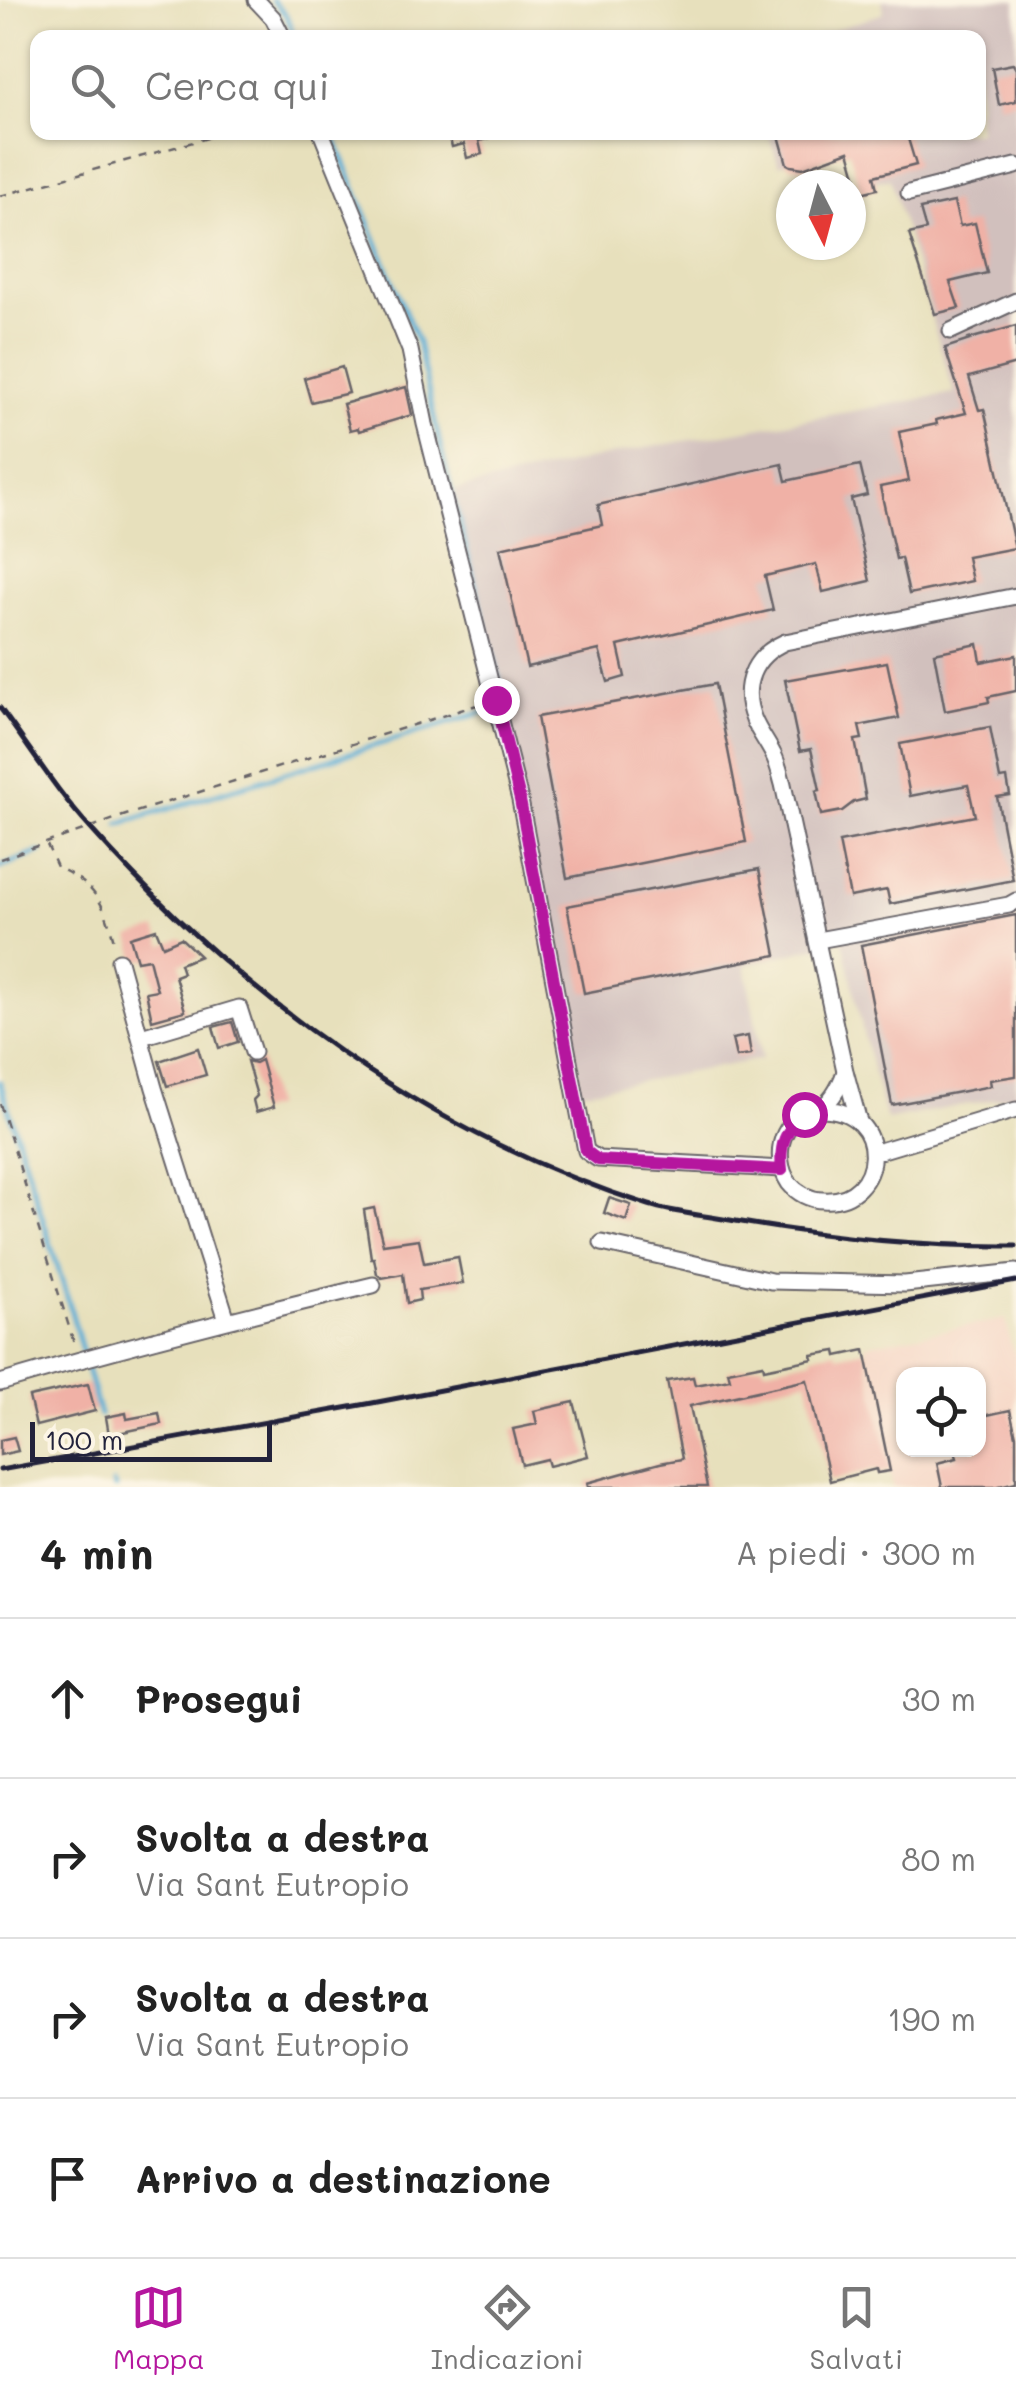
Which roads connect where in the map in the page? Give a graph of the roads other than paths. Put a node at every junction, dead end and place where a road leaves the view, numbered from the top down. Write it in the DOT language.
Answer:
graph roads {
  1 [pos="256,0"];
  2 [pos="279,30"];
  3 [pos="325,140"];
  4 [pos="1016,166"];
  5 [pos="909,193"];
  6 [pos="1016,300"];
  7 [pos="951,331"];
  8 [pos="1016,596"];
  9 [pos="1016,902"];
  10 [pos="818,940"];
  11 [pos="118,962"];
  12 [pos="140,1036"];
  13 [pos="253,1052"];
  14 [pos="846,1071"];
  15 [pos="819,1109"];
  16 [pos="1016,1110"];
  17 [pos="859,1122"];
  18 [pos="873,1154"];
  19 [pos="782,1170"];
  20 [pos="602,1243"];
  21 [pos="1016,1272"];
  22 [pos="372,1284"];
  23 [pos="227,1320"];
  24 [pos="0,1384"];
  1 -- 2 [label="street"];
  3 -- 19 [label="street"];
  4 -- 5 [label="street"];
  6 -- 7 [label="street"];
  8 -- 10 [label="street"];
  9 -- 10 [label="street"];
  10 -- 14 [label="street"];
  11 -- 12 [label="street"];
  12 -- 13 [label="street"];
  12 -- 23 [label="street"];
  14 -- 15 [label="street"];
  14 -- 17 [label="street"];
  15 -- 17 [label="street"];
  15 -- 19 [label="street"];
  16 -- 18 [label="street"];
  17 -- 18 [label="street"];
  18 -- 19 [label="street"];
  20 -- 21 [label="street"];
  22 -- 23 [label="street"];
  23 -- 24 [label="street"];
}
